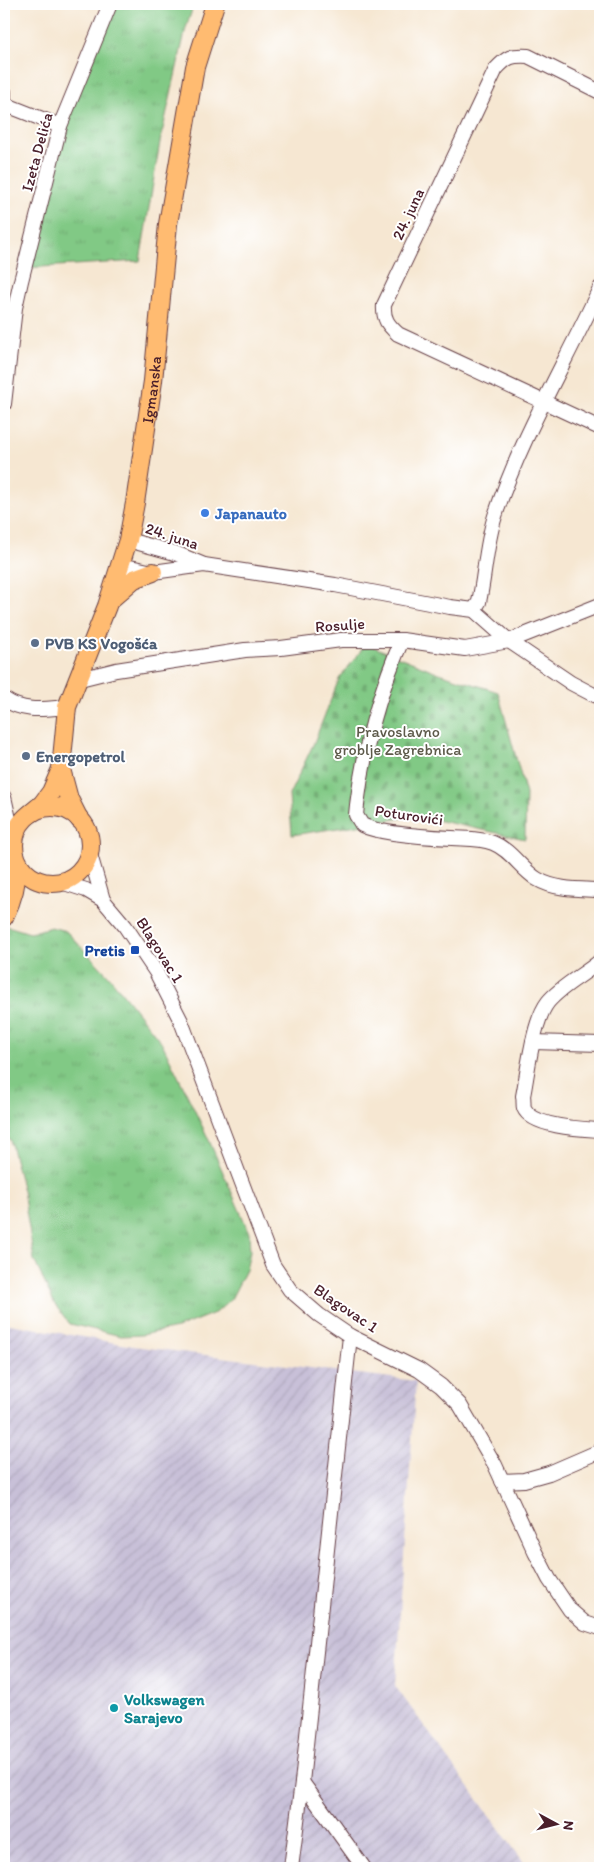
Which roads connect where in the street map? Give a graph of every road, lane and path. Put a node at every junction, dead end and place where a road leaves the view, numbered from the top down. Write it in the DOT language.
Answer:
graph roads {
  1 [pos="110,4"];
  2 [pos="215,4"];
  3 [pos="4,92"];
  4 [pos="600,92"];
  5 [pos="60,126"];
  6 [pos="600,288"];
  7 [pos="543,403"];
  8 [pos="4,404"];
  9 [pos="600,428"];
  10 [pos="128,540"];
  11 [pos="121,565"];
  12 [pos="204,565"];
  13 [pos="153,572"];
  14 [pos="108,602"];
  15 [pos="600,605"];
  16 [pos="474,610"];
  17 [pos="402,640"];
  18 [pos="510,641"];
  19 [pos="76,680"];
  20 [pos="600,696"];
  21 [pos="4,700"];
  22 [pos="67,707"];
  23 [pos="61,770"];
  24 [pos="4,800"];
  25 [pos="28,816"];
  26 [pos="79,819"];
  27 [pos="89,851"];
  28 [pos="15,856"];
  29 [pos="61,882"];
  30 [pos="43,883"];
  31 [pos="600,890"];
  32 [pos="102,900"];
  33 [pos="6,913"];
  34 [pos="600,961"];
  35 [pos="534,1042"];
  36 [pos="600,1044"];
  37 [pos="600,1130"];
  38 [pos="350,1336"];
  39 [pos="600,1451"];
  40 [pos="502,1481"];
  41 [pos="600,1628"];
  42 [pos="302,1782"];
  43 [pos="291,1868"];
  44 [pos="364,1868"];
  1 -- 5 [label="street, Izeta Delića"];
  2 -- 10 [label="main road, Igmanska"];
  3 -- 5 [label="street"];
  4 -- 7 [label="street, 24. juna"];
  5 -- 8 [label="street, Izeta Delića"];
  6 -- 7 [label="street"];
  7 -- 9 [label="street"];
  7 -- 16 [label="street"];
  10 -- 11 [label="main road, Igmanska"];
  10 -- 12 [label="street, 24. juna"];
  11 -- 13 [label="street, 24. juna"];
  11 -- 14 [label="main road, Igmanska"];
  12 -- 13 [label="street, 24. juna"];
  12 -- 16 [label="street, 24. juna"];
  13 -- 14 [label="main road"];
  14 -- 19 [label="main road, Igmanska"];
  15 -- 18 [label="street, Rosulje"];
  16 -- 18 [label="street"];
  17 -- 18 [label="street, Rosulje"];
  17 -- 19 [label="street, Rosulje"];
  17 -- 31 [label="street, Poturovići"];
  18 -- 20 [label="street"];
  19 -- 22 [label="main road, Igmanska"];
  21 -- 22 [label="street"];
  22 -- 23 [label="main road, Igmanska"];
  23 -- 25 [label="main road, Igmanska"];
  23 -- 26 [label="main road, Igmanska"];
  24 -- 25 [label="street"];
  24 -- 28 [label="street"];
  25 -- 26 [label="main road"];
  25 -- 28 [label="main road"];
  26 -- 27 [label="main road"];
  27 -- 29 [label="main road"];
  27 -- 32 [label="street"];
  28 -- 30 [label="main road"];
  28 -- 33 [label="main road"];
  29 -- 30 [label="main road"];
  29 -- 32 [label="street, Blagovac 1"];
  30 -- 33 [label="main road"];
  32 -- 38 [label="street, Blagovac 1"];
  34 -- 35 [label="street"];
  35 -- 36 [label="street"];
  35 -- 37 [label="street"];
  38 -- 40 [label="street, Blagovac 1"];
  38 -- 42 [label="street"];
  39 -- 40 [label="street"];
  40 -- 41 [label="street, Blagovac 1"];
  42 -- 43 [label="street"];
  42 -- 44 [label="street"];
}
